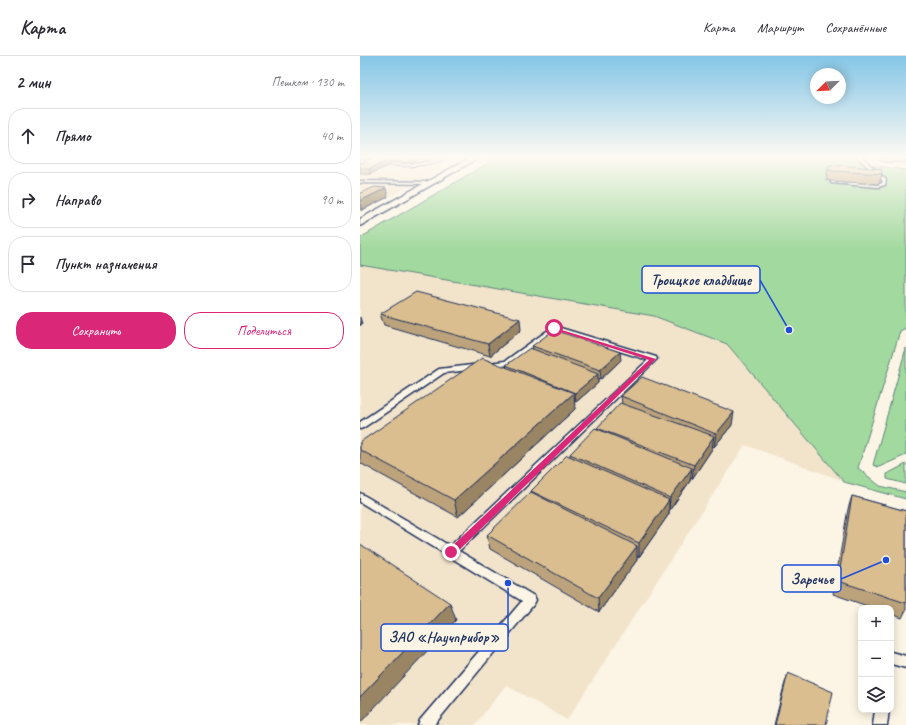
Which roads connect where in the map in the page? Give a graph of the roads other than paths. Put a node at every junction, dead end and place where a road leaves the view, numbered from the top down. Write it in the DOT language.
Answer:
graph roads {
  1 [pos="379,187"];
  2 [pos="422,187"];
  3 [pos="376,189"];
  4 [pos="360,223"];
  5 [pos="360,426"];
  6 [pos="360,497"];
  7 [pos="451,552"];
  8 [pos="894,659"];
  9 [pos="906,662"];
  10 [pos="882,713"];
  11 [pos="425,725"];
  12 [pos="880,725"];
  1 -- 3 [label="lane"];
  2 -- 4 [label="street"];
  5 -- 7 [label="lane"];
  6 -- 7 [label="lane"];
  7 -- 11 [label="lane"];
  8 -- 9 [label="lane"];
  10 -- 12 [label="lane"];
}
